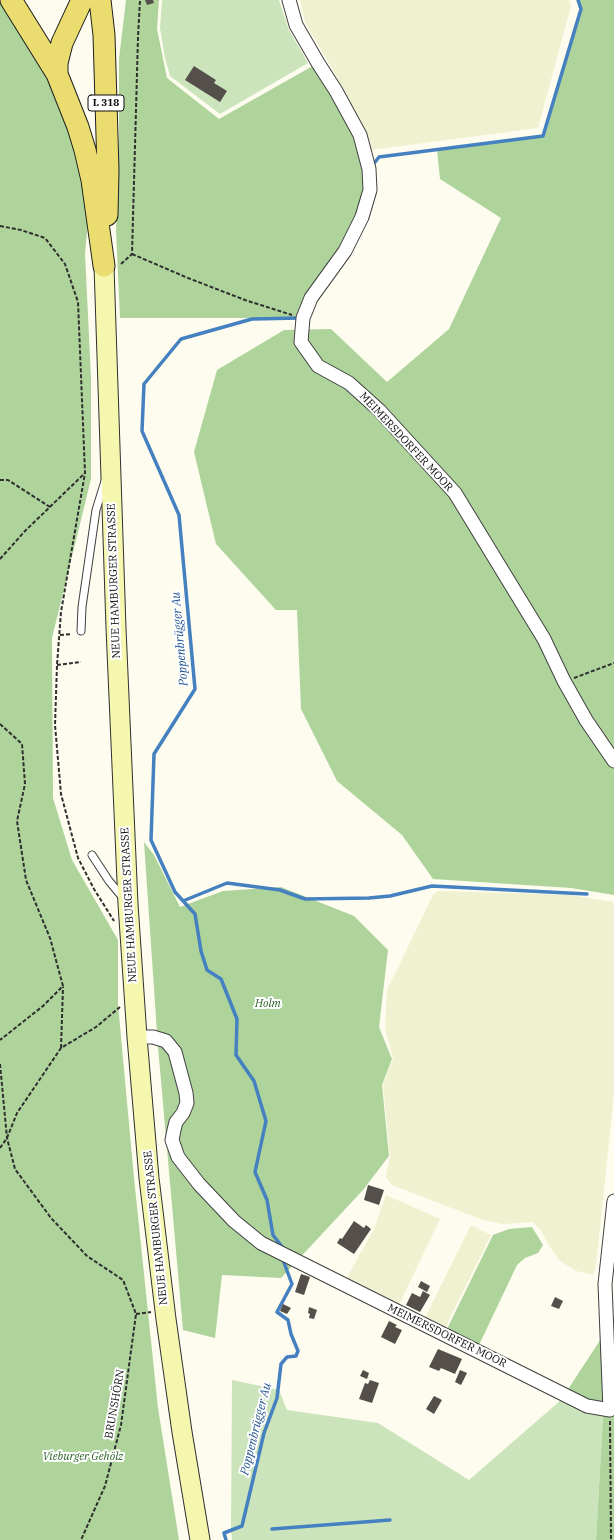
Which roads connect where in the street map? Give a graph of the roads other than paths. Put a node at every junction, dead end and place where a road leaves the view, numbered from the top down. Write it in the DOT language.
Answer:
graph roads {
  1 [pos="11,0"];
  2 [pos="82,0"];
  3 [pos="100,0"];
  4 [pos="108,0"];
  5 [pos="289,0"];
  6 [pos="104,35"];
  7 [pos="57,74"];
  8 [pos="113,265"];
  9 [pos="110,464"];
  10 [pos="81,631"];
  11 [pos="614,761"];
  12 [pos="92,855"];
  13 [pos="128,904"];
  14 [pos="137,1037"];
  15 [pos="614,1201"];
  16 [pos="200,1540"];
  1 -- 7 [label="main road"];
  2 -- 7 [label="main road"];
  3 -- 6 [label="main road, L 318"];
  4 -- 6 [label="main road"];
  5 -- 11 [label="street, MEIMERSDORFER MOOR"];
  6 -- 8 [label="main road, L 318"];
  7 -- 8 [label="main road"];
  8 -- 9 [label="main road, NEUE HAMBURGER STRASSE / L 318"];
  9 -- 10 [label="lane"];
  9 -- 13 [label="main road, NEUE HAMBURGER STRASSE / L 318"];
  12 -- 13 [label="lane"];
  13 -- 14 [label="main road, NEUE HAMBURGER STRASSE / L 318"];
  14 -- 15 [label="street, MEIMERSDORFER MOOR"];
  14 -- 16 [label="main road, NEUE HAMBURGER STRASSE / L 318"];
}
